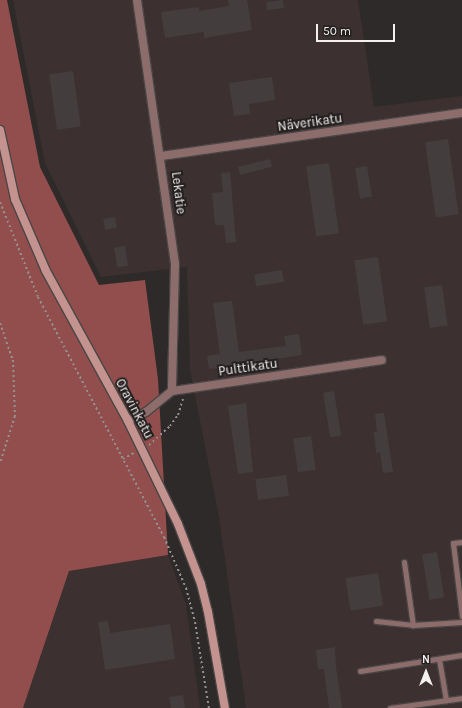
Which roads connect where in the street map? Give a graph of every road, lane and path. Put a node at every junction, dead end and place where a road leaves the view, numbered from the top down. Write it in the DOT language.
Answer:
graph roads {
  1 [pos="137,0"];
  2 [pos="462,113"];
  3 [pos="0,130"];
  4 [pos="162,156"];
  5 [pos="0,202"];
  6 [pos="0,323"];
  7 [pos="382,360"];
  8 [pos="183,389"];
  9 [pos="172,391"];
  10 [pos="128,421"];
  11 [pos="142,450"];
  12 [pos="123,459"];
  13 [pos="0,463"];
  14 [pos="462,542"];
  15 [pos="404,562"];
  16 [pos="462,616"];
  17 [pos="376,621"];
  18 [pos="462,622"];
  19 [pos="412,625"];
  20 [pos="462,655"];
  21 [pos="439,659"];
  22 [pos="360,671"];
  23 [pos="462,698"];
  24 [pos="446,700"];
  25 [pos="209,708"];
  26 [pos="226,708"];
  27 [pos="390,708"];
  1 -- 4 [label="street, Lekatie"];
  2 -- 4 [label="street, Näverikatu"];
  3 -- 10 [label="street, Oravinkatu"];
  4 -- 9 [label="street, Lekatie"];
  5 -- 12 [label="path"];
  6 -- 13 [label="path"];
  7 -- 8 [label="street, Pulttikatu"];
  8 -- 9 [label="street, Pulttikatu"];
  8 -- 11 [label="path"];
  9 -- 10 [label="street, Pulttikatu"];
  10 -- 11 [label="street, Oravinkatu"];
  11 -- 12 [label="path"];
  11 -- 26 [label="street, Oravinkatu"];
  12 -- 25 [label="path"];
  14 -- 16 [label="lane"];
  15 -- 19 [label="lane"];
  17 -- 19 [label="lane"];
  18 -- 19 [label="lane"];
  20 -- 21 [label="lane"];
  21 -- 22 [label="lane"];
  21 -- 24 [label="lane"];
  23 -- 24 [label="lane"];
  24 -- 27 [label="lane"];
}
